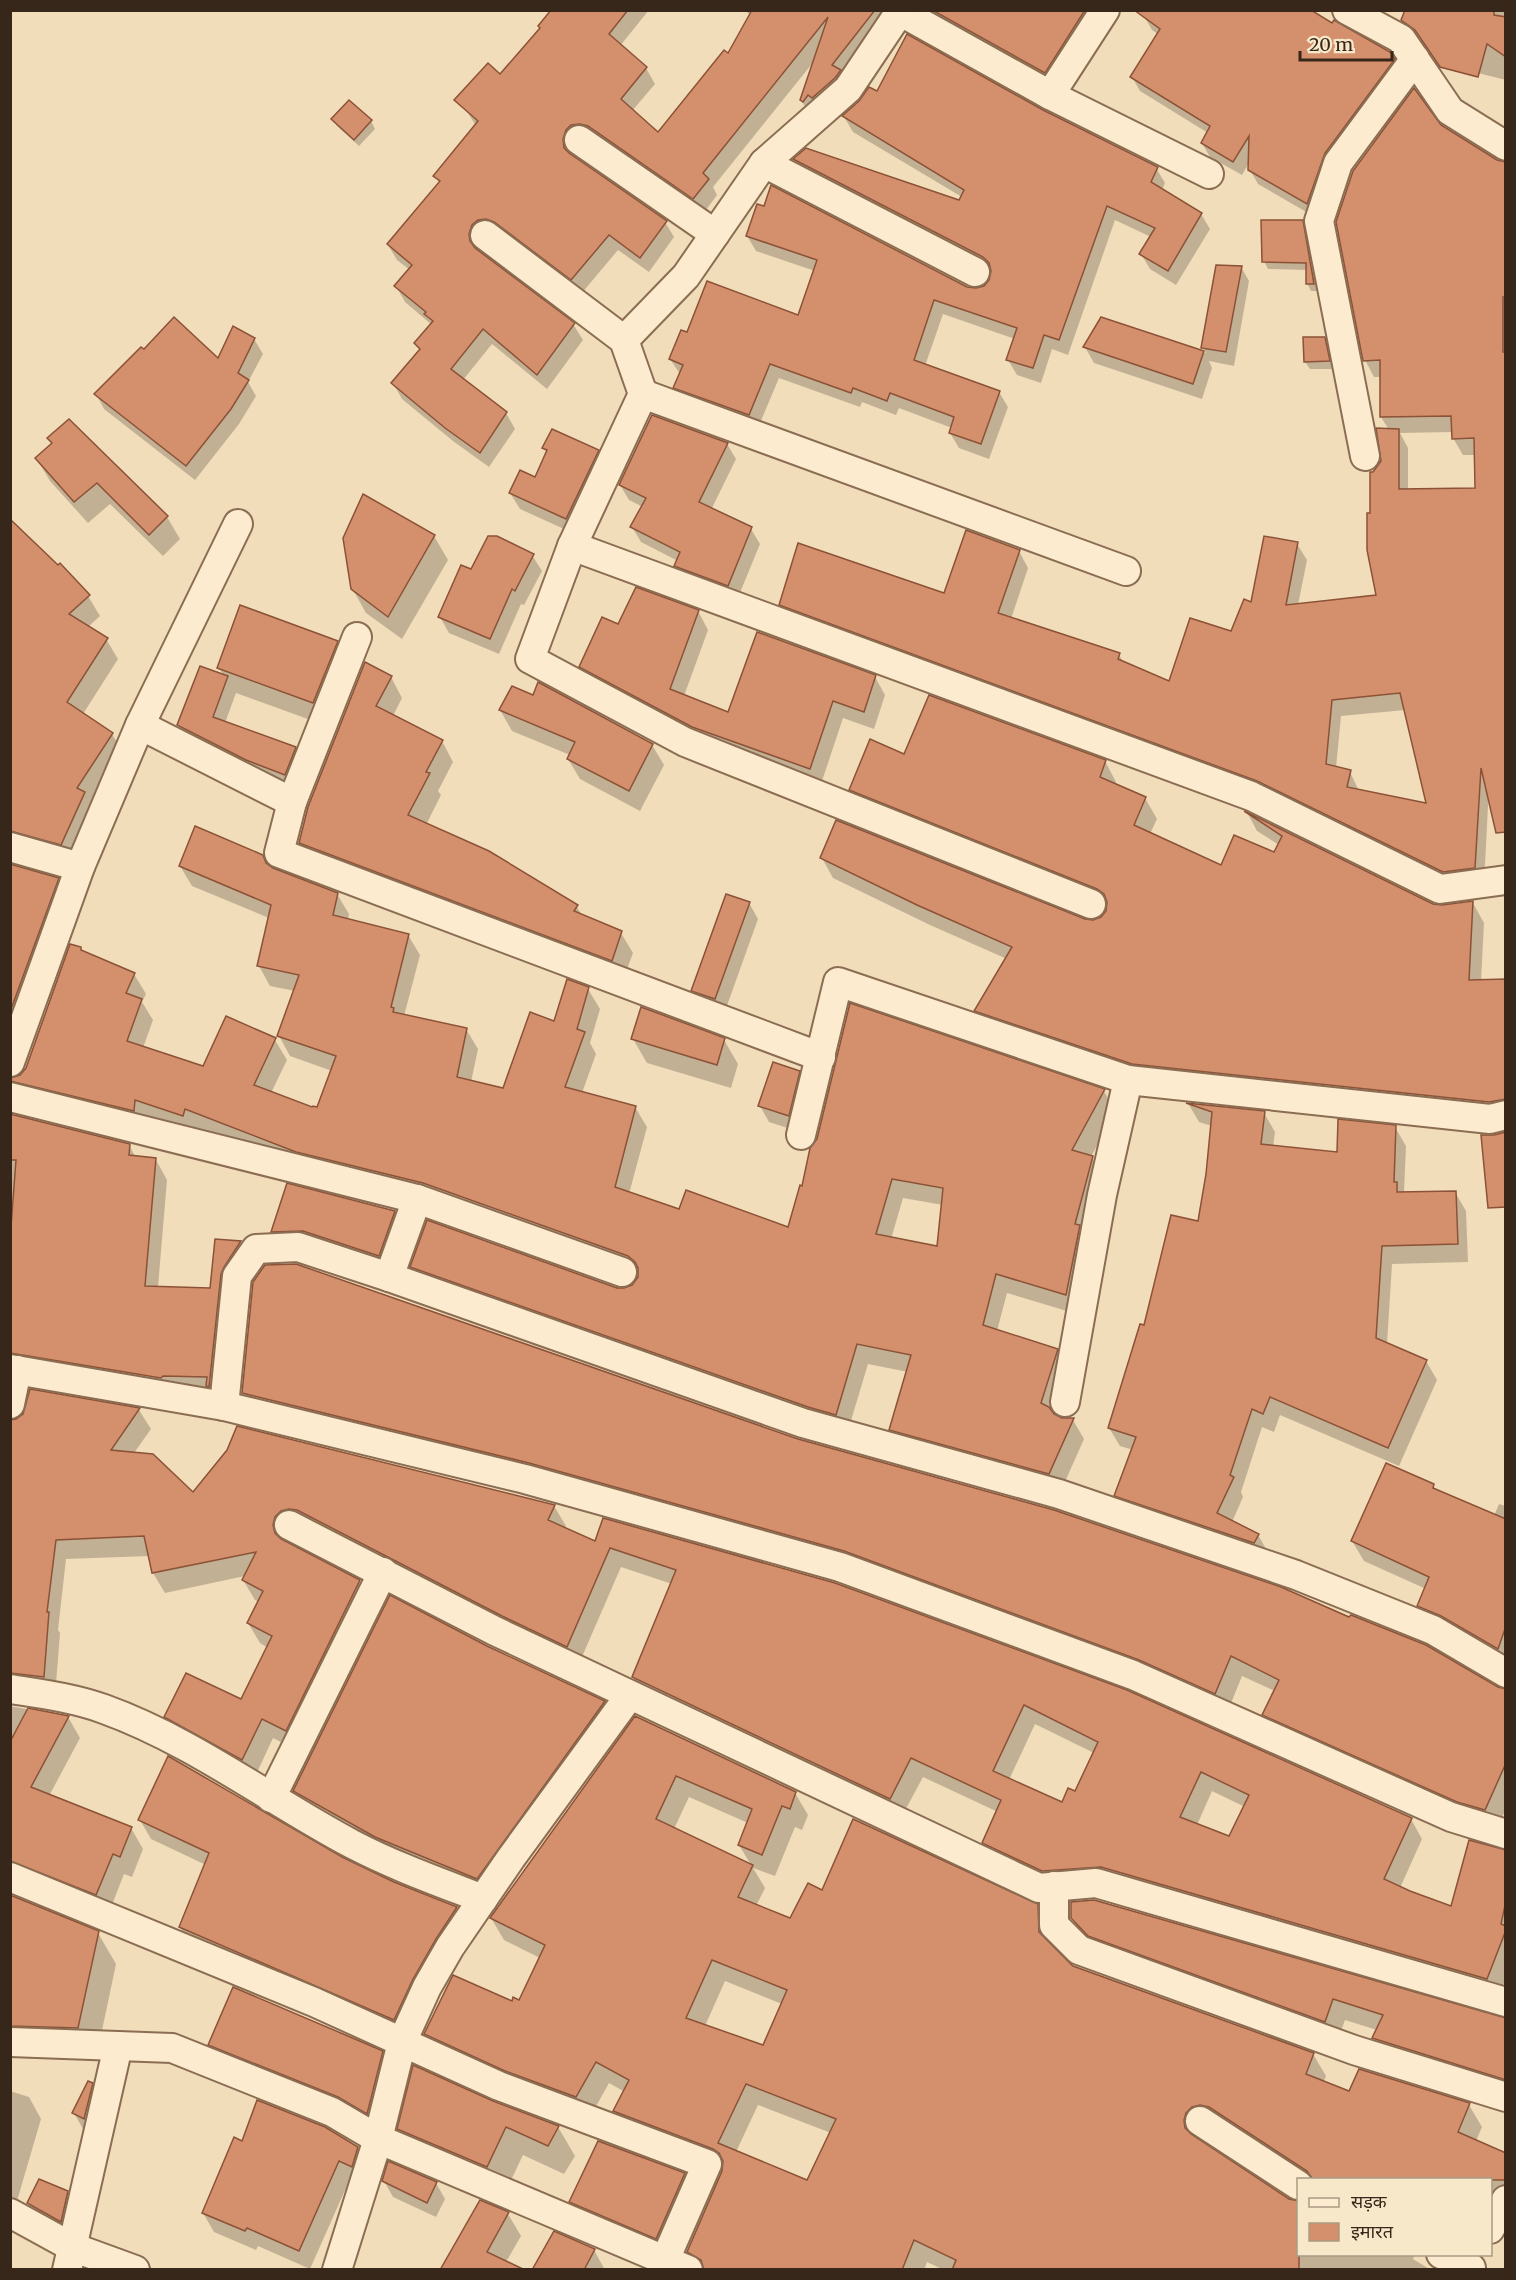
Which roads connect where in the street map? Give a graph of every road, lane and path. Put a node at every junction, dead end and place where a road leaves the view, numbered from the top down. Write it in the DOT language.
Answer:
graph roads {
  1 [pos="1105,10"];
  2 [pos="1347,10"];
  3 [pos="901,11"];
  4 [pos="1415,59"];
  5 [pos="1050,95"];
  6 [pos="579,140"];
  7 [pos="1506,146"];
  8 [pos="764,163"];
  9 [pos="1209,174"];
  10 [pos="715,234"];
  11 [pos="485,235"];
  12 [pos="975,272"];
  13 [pos="624,340"];
  14 [pos="643,394"];
  15 [pos="1365,456"];
  16 [pos="238,524"];
  17 [pos="572,546"];
  18 [pos="1126,571"];
  19 [pos="357,637"];
  20 [pos="140,725"];
  21 [pos="292,802"];
  22 [pos="10,847"];
  23 [pos="80,867"];
  24 [pos="1506,880"];
  25 [pos="1091,904"];
  26 [pos="821,1057"];
  27 [pos="10,1062"];
  28 [pos="1128,1080"];
  29 [pos="10,1097"];
  30 [pos="1506,1115"];
  31 [pos="801,1135"];
  32 [pos="417,1199"];
  33 [pos="622,1272"];
  34 [pos="389,1276"];
  35 [pos="14,1370"];
  36 [pos="1065,1402"];
  37 [pos="10,1404"];
  38 [pos="224,1406"];
  39 [pos="289,1525"];
  40 [pos="383,1572"];
  41 [pos="1506,1673"];
  42 [pos="10,1689"];
  43 [pos="630,1695"];
  44 [pos="271,1798"];
  45 [pos="1506,1834"];
  46 [pos="10,1877"];
  47 [pos="1054,1886"];
  48 [pos="483,1899"];
  49 [pos="1506,2002"];
  50 [pos="10,2042"];
  51 [pos="402,2042"];
  52 [pos="118,2046"];
  53 [pos="1506,2097"];
  54 [pos="1200,2121"];
  55 [pos="378,2139"];
  56 [pos="1297,2184"];
  57 [pos="1506,2200"];
  58 [pos="10,2213"];
  59 [pos="1492,2227"];
  60 [pos="1447,2256"];
  61 [pos="70,2258"];
  62 [pos="1473,2264"];
  63 [pos="676,2265"];
  64 [pos="135,2270"];
  65 [pos="337,2270"];
  1 -- 5 [label="street"];
  2 -- 4 [label="street"];
  3 -- 5 [label="street"];
  3 -- 8 [label="street"];
  4 -- 7 [label="street"];
  4 -- 15 [label="street"];
  5 -- 9 [label="street"];
  6 -- 10 [label="street"];
  8 -- 10 [label="street"];
  8 -- 12 [label="street"];
  10 -- 13 [label="street"];
  11 -- 13 [label="street"];
  13 -- 14 [label="street"];
  14 -- 17 [label="street"];
  14 -- 18 [label="street"];
  16 -- 20 [label="street"];
  17 -- 24 [label="street"];
  17 -- 25 [label="street"];
  19 -- 21 [label="street"];
  20 -- 21 [label="street"];
  20 -- 23 [label="street"];
  21 -- 26 [label="street"];
  22 -- 23 [label="street"];
  23 -- 27 [label="street"];
  26 -- 28 [label="street"];
  26 -- 31 [label="street"];
  28 -- 30 [label="street"];
  28 -- 36 [label="street"];
  29 -- 32 [label="street"];
  32 -- 33 [label="street"];
  32 -- 34 [label="street"];
  34 -- 38 [label="street"];
  34 -- 41 [label="street"];
  35 -- 37 [label="street"];
  35 -- 38 [label="street"];
  38 -- 45 [label="street"];
  39 -- 40 [label="street"];
  40 -- 43 [label="street"];
  40 -- 44 [label="street"];
  42 -- 44 [label="street"];
  43 -- 47 [label="street"];
  43 -- 48 [label="street"];
  44 -- 48 [label="street"];
  46 -- 51 [label="street"];
  47 -- 49 [label="street"];
  47 -- 53 [label="street"];
  48 -- 51 [label="street"];
  50 -- 52 [label="street"];
  51 -- 55 [label="street"];
  51 -- 63 [label="street"];
  52 -- 55 [label="street"];
  52 -- 61 [label="street"];
  54 -- 56 [label="street"];
  55 -- 63 [label="street"];
  55 -- 65 [label="street"];
  57 -- 59 [label="street"];
  58 -- 61 [label="street"];
  60 -- 62 [label="street"];
  61 -- 64 [label="street"];
}
